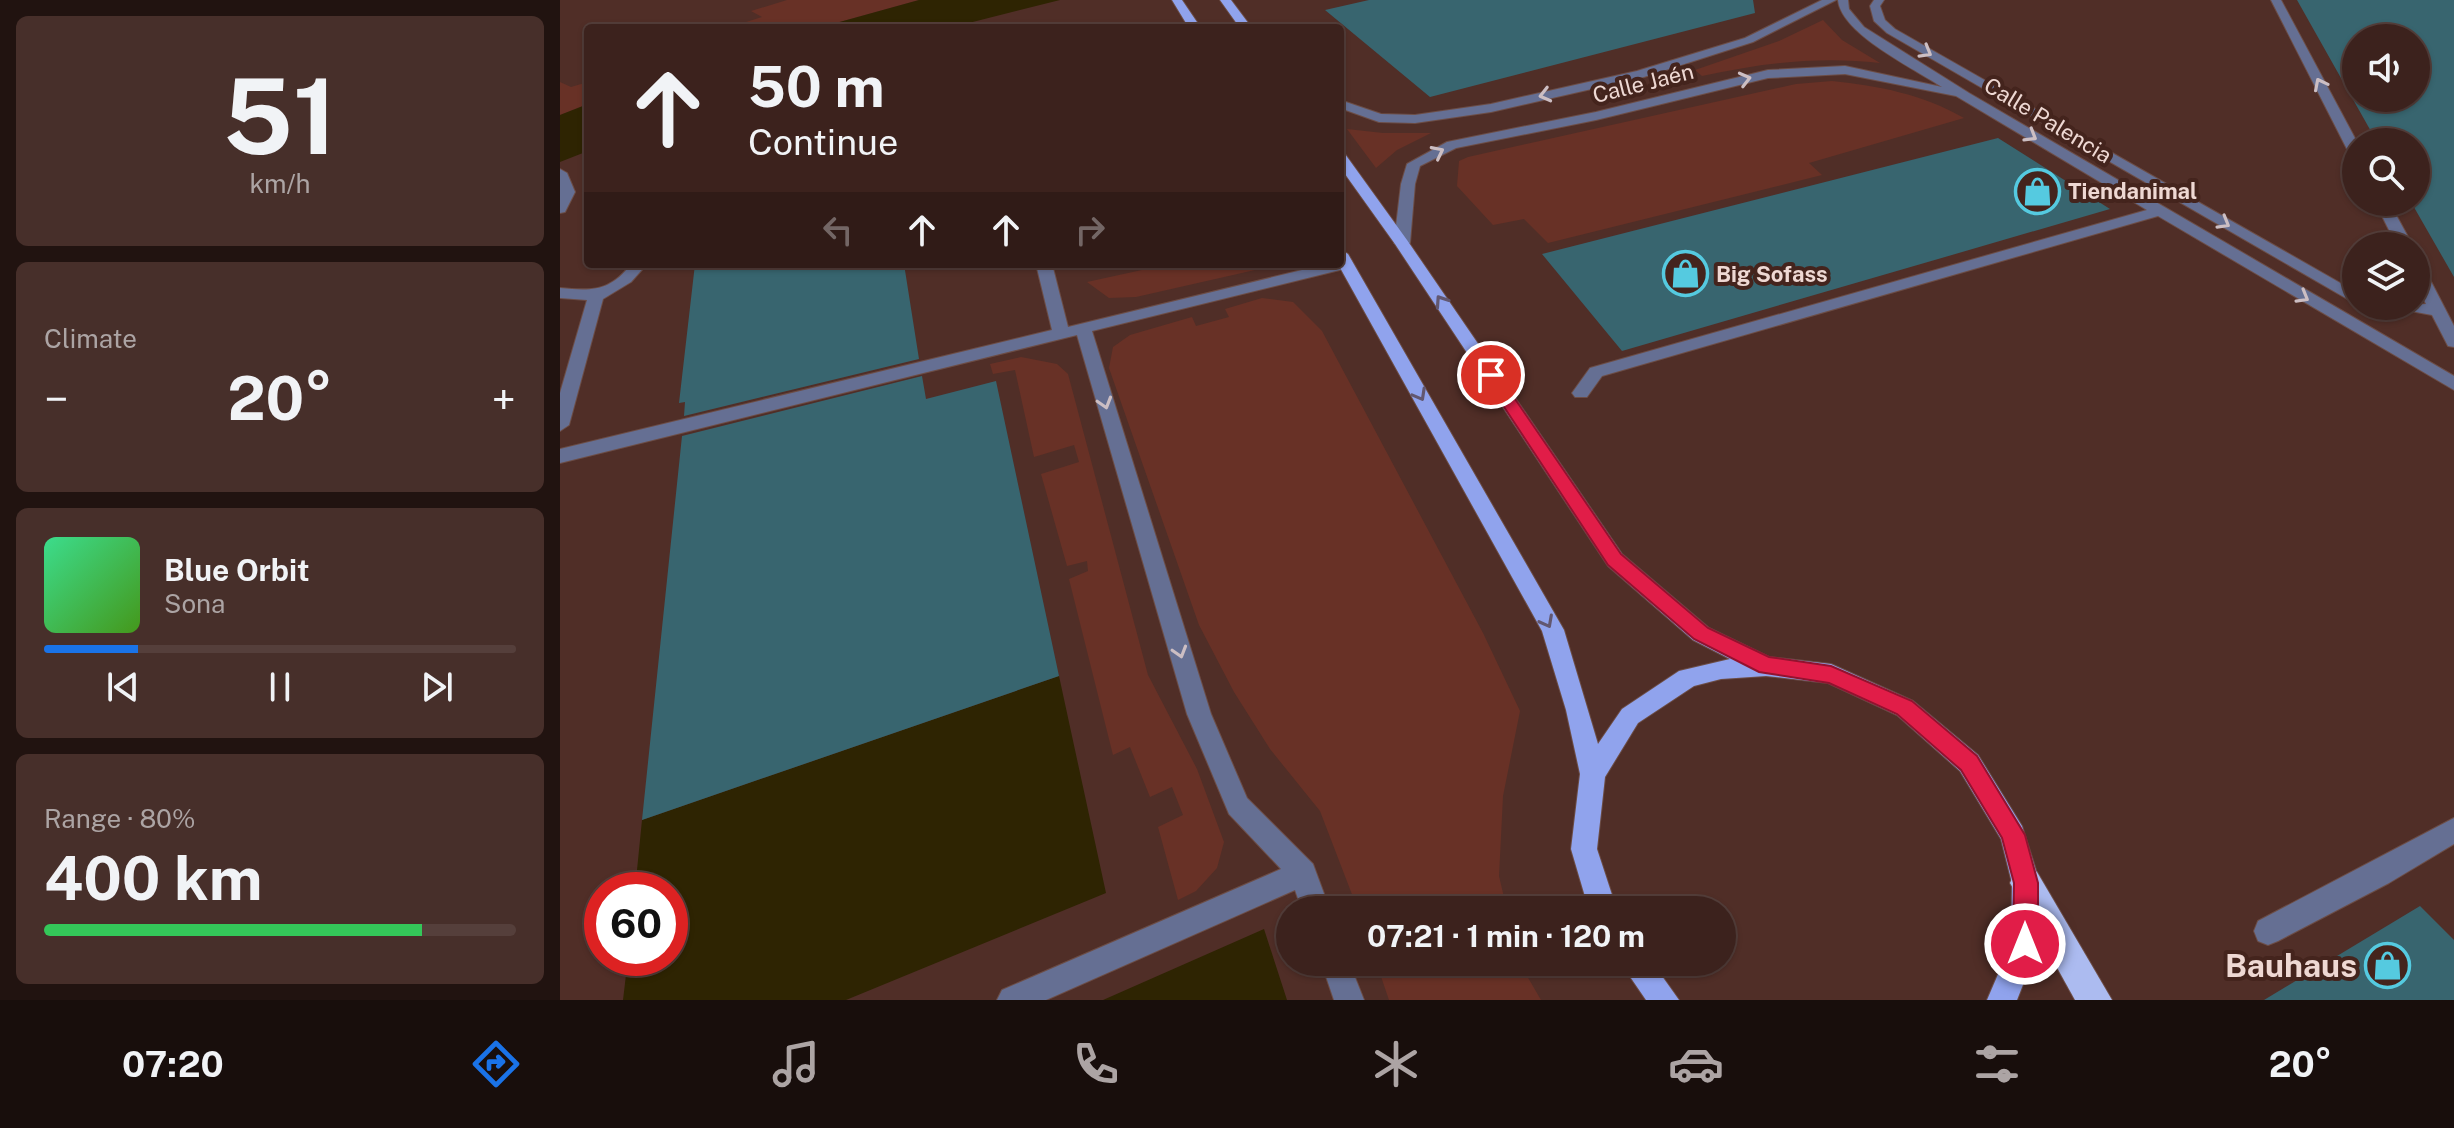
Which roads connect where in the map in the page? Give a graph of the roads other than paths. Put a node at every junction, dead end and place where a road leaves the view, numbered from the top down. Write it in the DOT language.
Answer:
graph roads {
  1 [pos="1177,0"];
  2 [pos="1225,0"];
  3 [pos="1831,0"];
  4 [pos="1843,0"];
  5 [pos="1879,0"];
  6 [pos="2276,0"];
  7 [pos="1192,24"];
  8 [pos="1243,24"];
  9 [pos="1965,96"];
  10 [pos="1344,105"];
  11 [pos="2343,128"];
  12 [pos="1344,163"];
  13 [pos="560,173"];
  14 [pos="560,209"];
  15 [pos="2158,211"];
  16 [pos="1402,243"];
  17 [pos="1344,261"];
  18 [pos="635,268"];
  19 [pos="1046,268"];
  20 [pos="1309,268"];
  21 [pos="2342,291"];
  22 [pos="560,293"];
  23 [pos="2430,295"];
  24 [pos="596,296"];
  25 [pos="2430,310"];
  26 [pos="2438,311"];
  27 [pos="1072,331"];
  28 [pos="2454,342"];
  29 [pos="2454,384"];
  30 [pos="1581,393"];
  31 [pos="560,425"];
  32 [pos="560,456"];
  33 [pos="1766,666"];
  34 [pos="1593,774"];
  35 [pos="2454,830"];
  36 [pos="1303,873"];
  37 [pos="2026,883"];
  38 [pos="1311,896"];
  39 [pos="1599,896"];
  40 [pos="2268,931"];
  41 [pos="1340,976"];
  42 [pos="1645,976"];
  43 [pos="2005,999"];
  44 [pos="1012,1000"];
  45 [pos="1349,1000"];
  46 [pos="1664,1000"];
  47 [pos="2094,1000"];
  1 -- 7 [label="main road"];
  2 -- 8 [label="main road"];
  3 -- 10 [label="street, Calle Jaén, one-way"];
  4 -- 9 [label="street, Calle Palencia"];
  5 -- 21 [label="street, one-way"];
  11 -- 6 [label="street, one-way"];
  9 -- 15 [label="street, Calle Palencia, one-way"];
  16 -- 9 [label="street, Calle Jaén, one-way"];
  12 -- 16 [label="main road"];
  13 -- 14 [label="street"];
  15 -- 29 [label="street, Calle Palencia, one-way"];
  15 -- 30 [label="street"];
  33 -- 16 [label="main road, one-way"];
  17 -- 34 [label="main road, one-way"];
  18 -- 24 [label="street"];
  19 -- 27 [label="street"];
  20 -- 27 [label="street"];
  22 -- 24 [label="street"];
  23 -- 26 [label="street"];
  24 -- 31 [label="street"];
  25 -- 26 [label="street"];
  26 -- 28 [label="street"];
  27 -- 32 [label="street"];
  27 -- 36 [label="street, one-way"];
  33 -- 34 [label="main road"];
  33 -- 37 [label="main road"];
  34 -- 39 [label="main road"];
  35 -- 40 [label="street"];
  36 -- 38 [label="street"];
  36 -- 44 [label="street"];
  37 -- 43 [label="main road"];
  37 -- 47 [label="highway"];
  41 -- 45 [label="street"];
  42 -- 46 [label="main road"];
}
